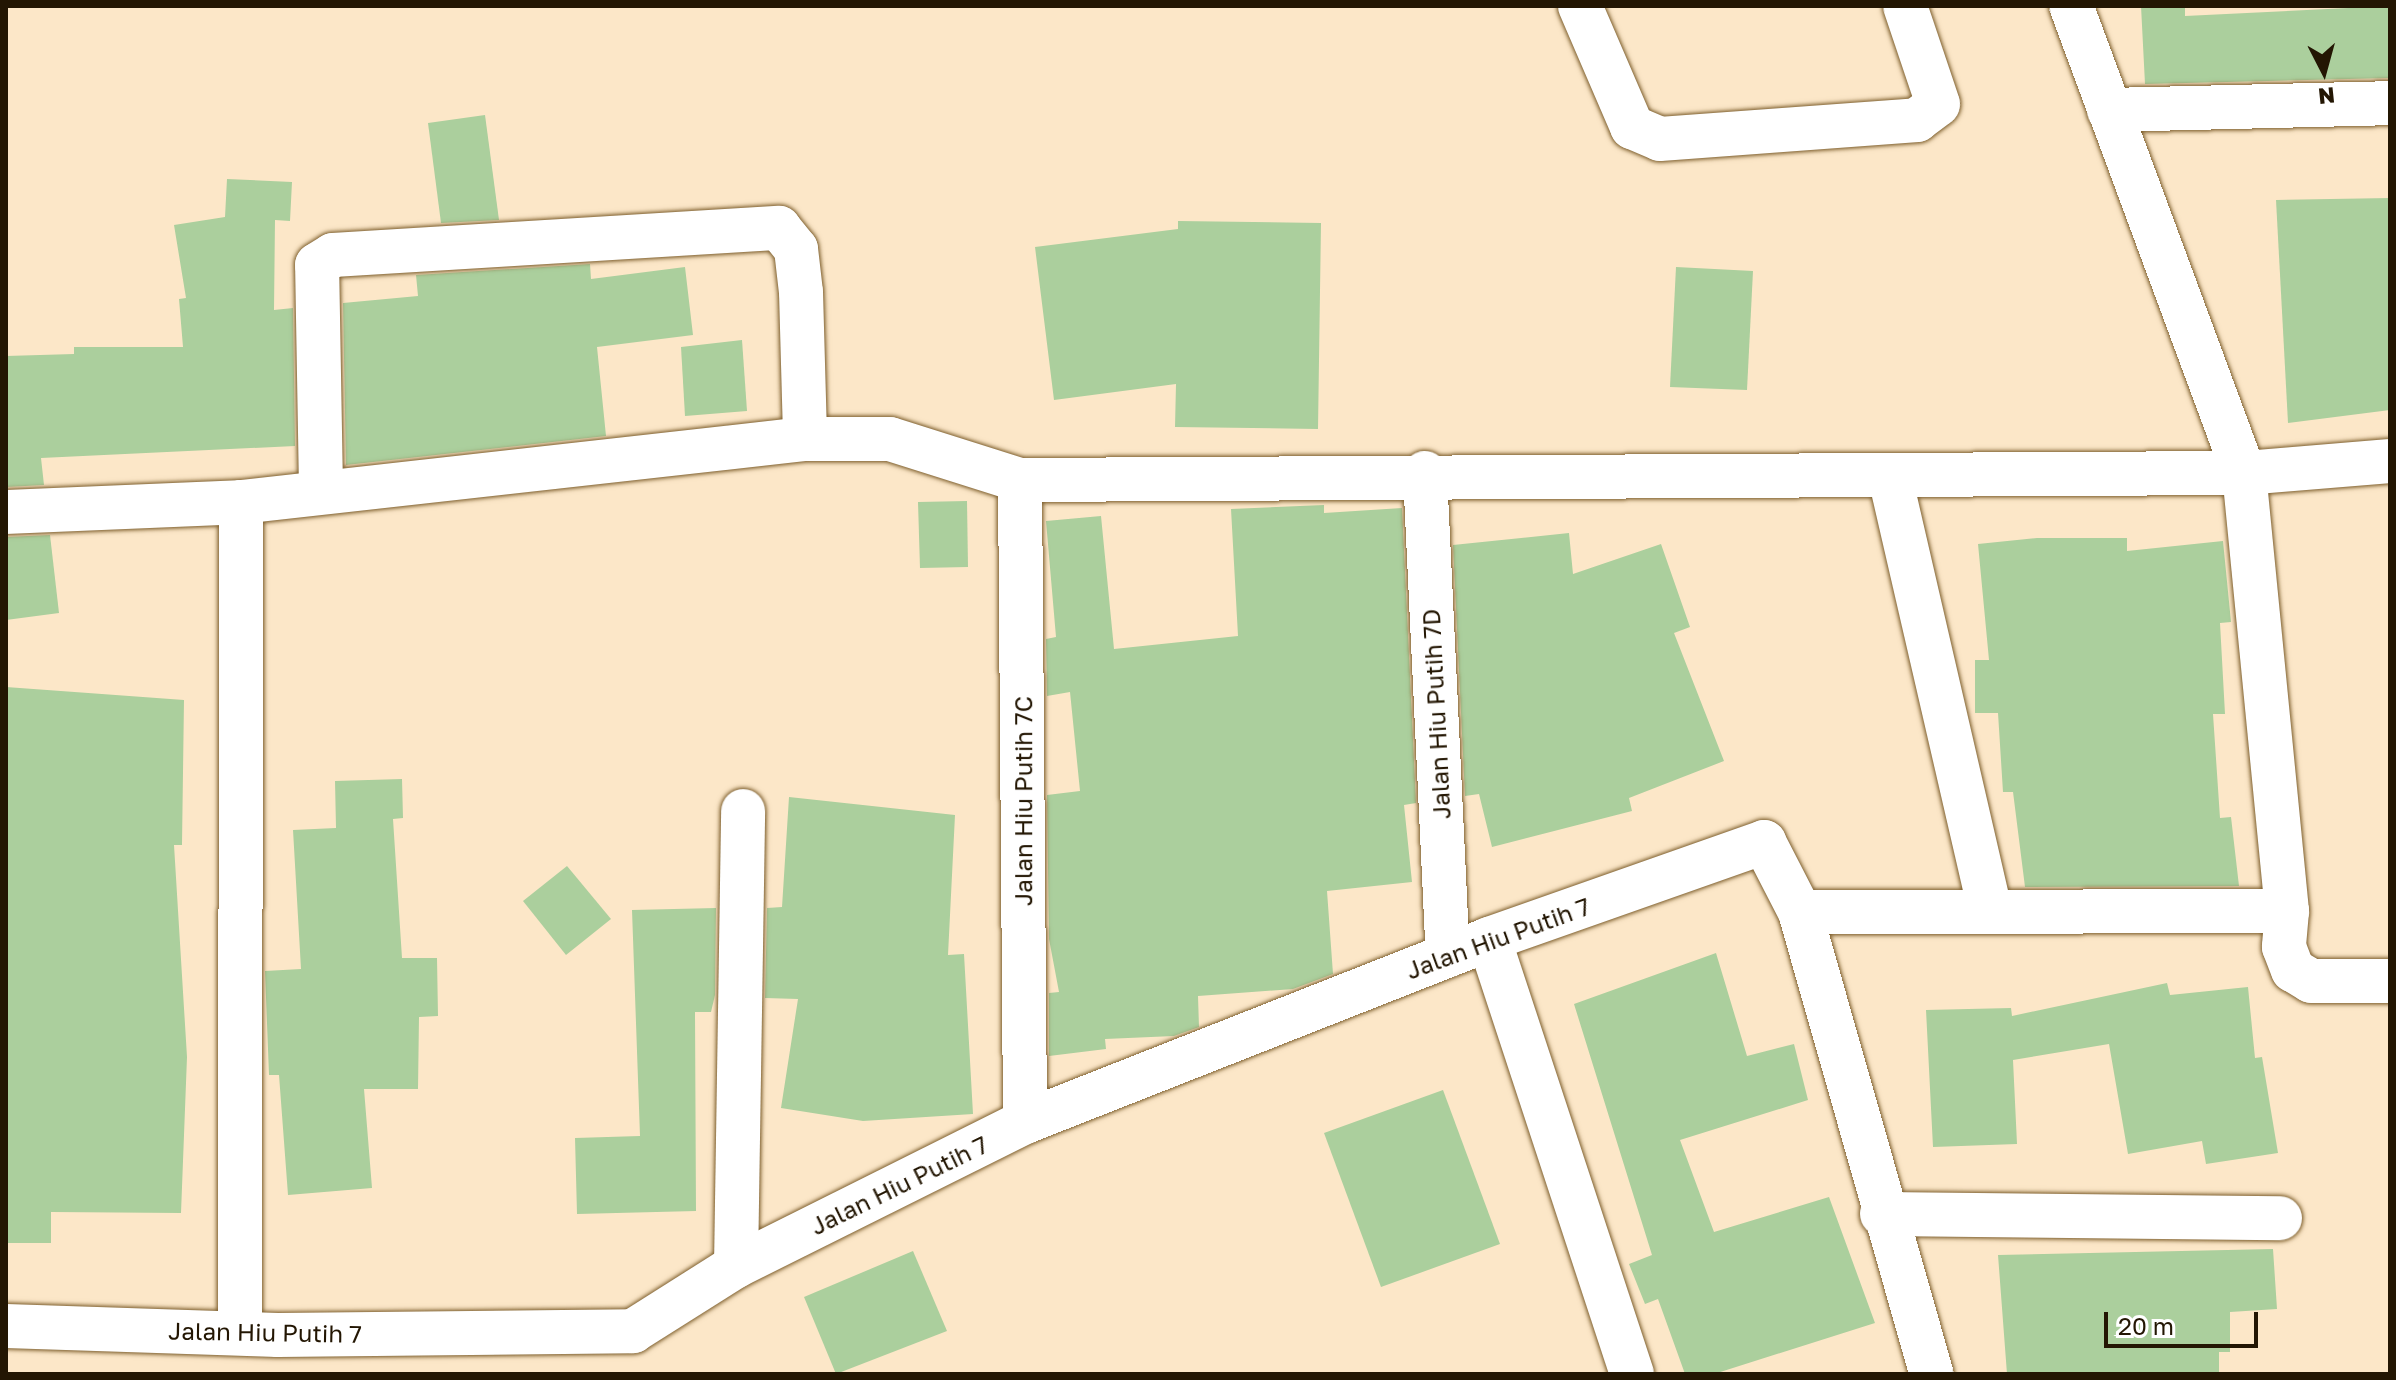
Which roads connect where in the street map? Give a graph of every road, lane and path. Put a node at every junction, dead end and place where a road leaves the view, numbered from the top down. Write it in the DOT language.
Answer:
graph roads {
  1 [pos="1580,6"];
  2 [pos="1905,6"];
  3 [pos="2071,6"];
  4 [pos="2390,103"];
  5 [pos="2109,110"];
  6 [pos="805,439"];
  7 [pos="2390,461"];
  8 [pos="1425,473"];
  9 [pos="2244,473"];
  10 [pos="1890,477"];
  11 [pos="1020,480"];
  12 [pos="321,489"];
  13 [pos="241,502"];
  14 [pos="6,512"];
  15 [pos="743,811"];
  16 [pos="1989,907"];
  17 [pos="2287,911"];
  18 [pos="1800,912"];
  19 [pos="1489,939"];
  20 [pos="1448,955"];
  21 [pos="2390,981"];
  22 [pos="1025,1122"];
  23 [pos="1882,1214"];
  24 [pos="2280,1218"];
  25 [pos="736,1266"];
  26 [pos="6,1326"];
  27 [pos="265,1347"];
  28 [pos="1632,1374"];
  29 [pos="1932,1374"];
  1 -- 2 [label="street"];
  3 -- 5 [label="street"];
  4 -- 5 [label="street"];
  5 -- 9 [label="street"];
  6 -- 11 [label="street"];
  6 -- 12 [label="street"];
  6 -- 12 [label="street"];
  7 -- 9 [label="street"];
  8 -- 10 [label="street"];
  8 -- 11 [label="street"];
  8 -- 20 [label="street, Jalan Hiu Putih 7D"];
  9 -- 10 [label="street"];
  9 -- 17 [label="street"];
  10 -- 16 [label="street"];
  11 -- 22 [label="street, Jalan Hiu Putih 7C"];
  12 -- 13 [label="street"];
  13 -- 14 [label="street"];
  13 -- 27 [label="street"];
  15 -- 25 [label="street"];
  16 -- 17 [label="street"];
  16 -- 18 [label="street"];
  17 -- 21 [label="street"];
  18 -- 19 [label="street, Jalan Hiu Putih 7"];
  18 -- 23 [label="street"];
  19 -- 20 [label="street, Jalan Hiu Putih 7"];
  19 -- 28 [label="street"];
  20 -- 22 [label="street, Jalan Hiu Putih 7"];
  22 -- 25 [label="street, Jalan Hiu Putih 7"];
  23 -- 24 [label="street"];
  23 -- 29 [label="street"];
  25 -- 27 [label="street, Jalan Hiu Putih 7"];
  26 -- 27 [label="street, Jalan Hiu Putih 7"];
}
